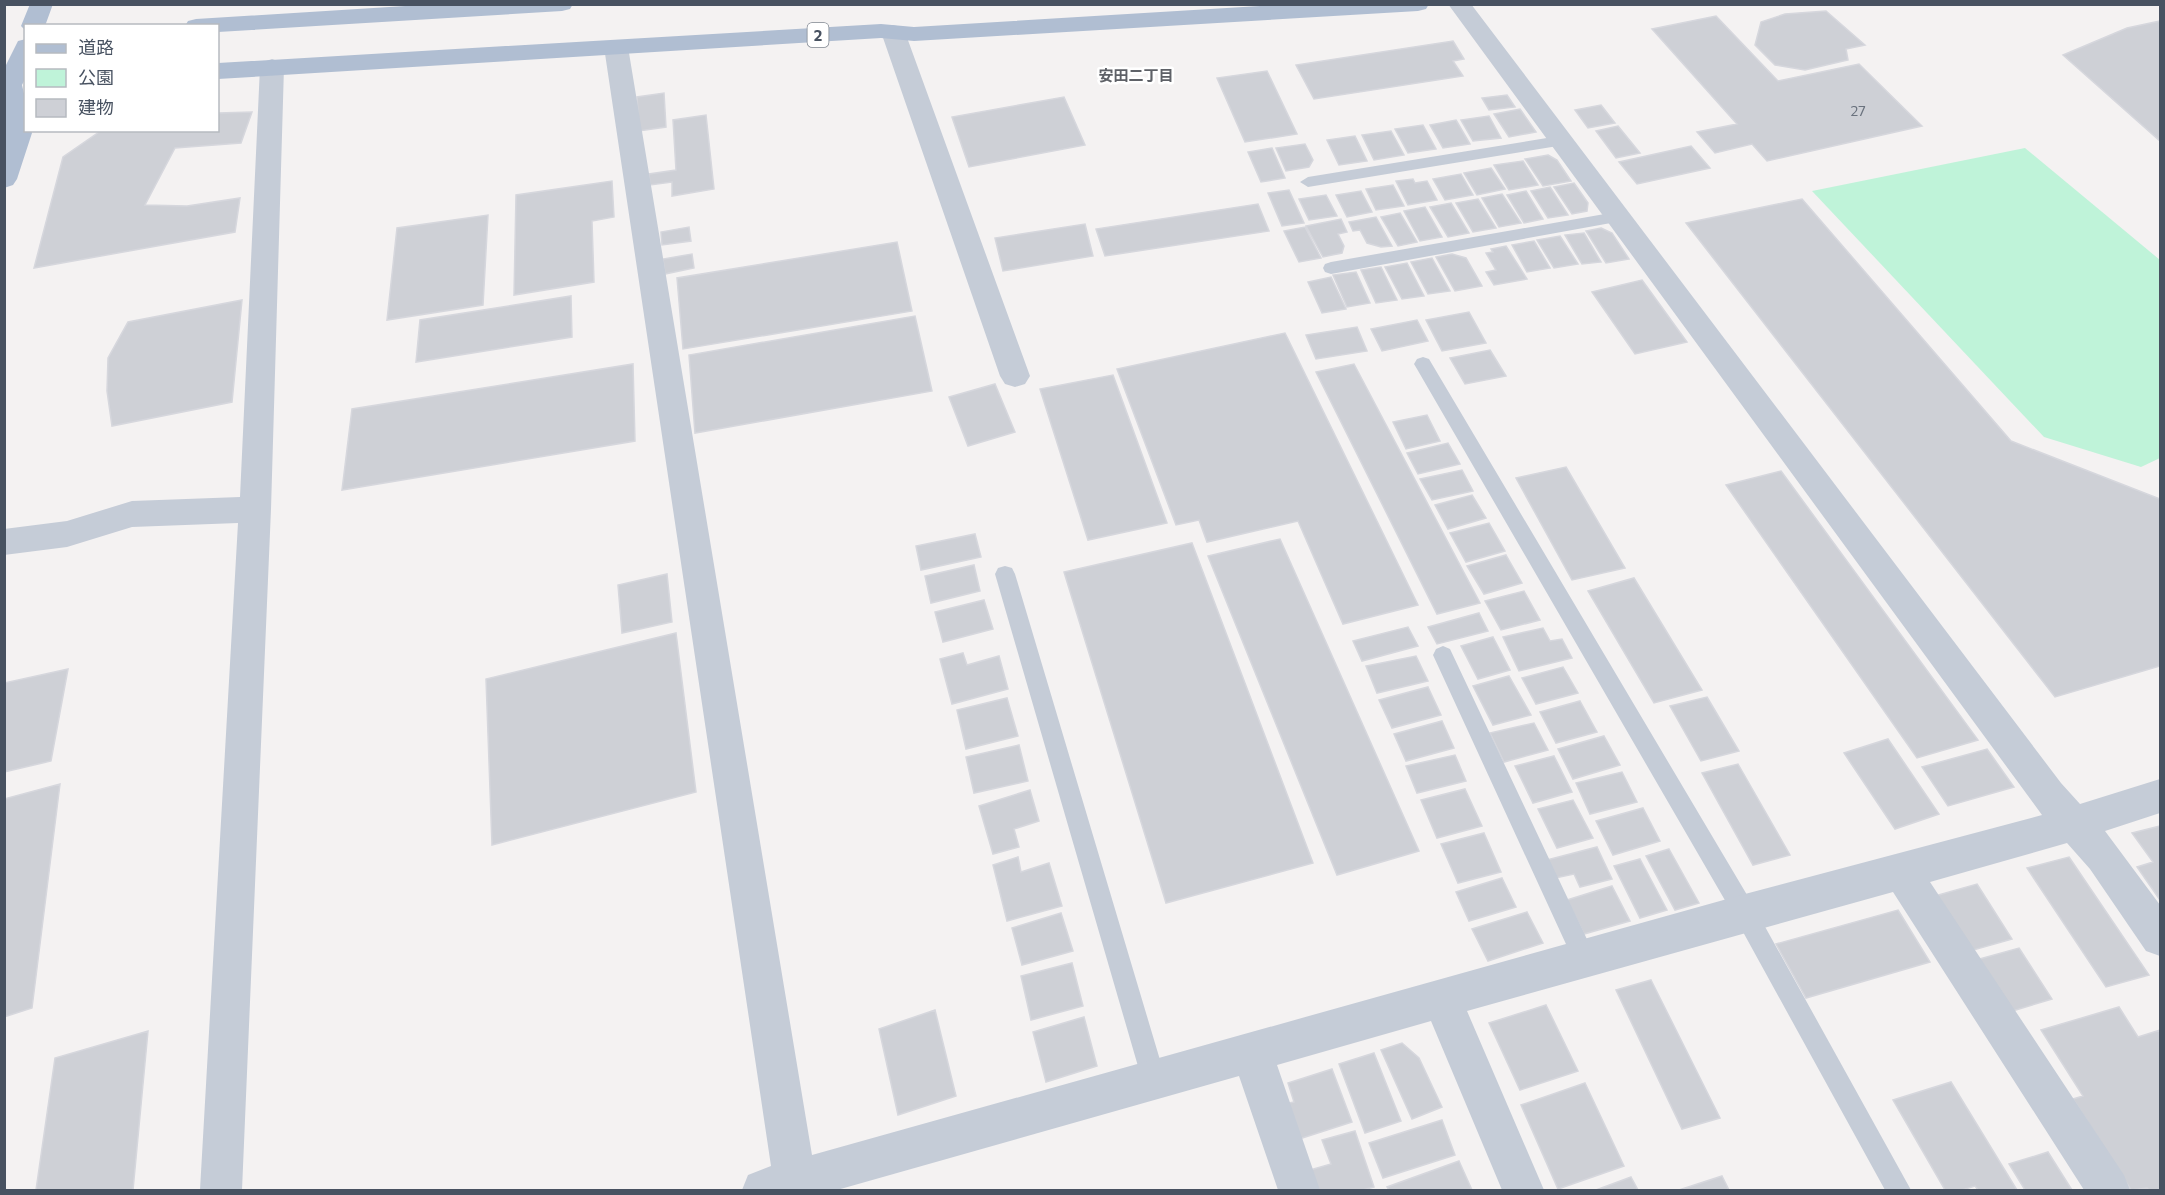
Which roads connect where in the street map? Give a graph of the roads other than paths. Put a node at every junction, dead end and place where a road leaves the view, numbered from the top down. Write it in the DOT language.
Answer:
graph roads {
  1 [pos="42,4"];
  2 [pos="562,4"];
  3 [pos="1134,4"];
  4 [pos="1418,4"];
  5 [pos="1459,4"];
  6 [pos="34,24"];
  7 [pos="219,25"];
  8 [pos="893,32"];
  9 [pos="24,35"];
  10 [pos="4,36"];
  11 [pos="616,47"];
  12 [pos="24,51"];
  13 [pos="272,67"];
  14 [pos="219,71"];
  15 [pos="11,87"];
  16 [pos="1559,141"];
  17 [pos="4,179"];
  18 [pos="1308,182"];
  19 [pos="1616,217"];
  20 [pos="1331,268"];
  21 [pos="1423,364"];
  22 [pos="1015,376"];
  23 [pos="255,509"];
  24 [pos="4,542"];
  25 [pos="1005,574"];
  26 [pos="1443,655"];
  27 [pos="2160,796"];
  28 [pos="2072,823"];
  29 [pos="1902,872"];
  30 [pos="1745,913"];
  31 [pos="2160,937"];
  32 [pos="1585,960"];
  33 [pos="1442,1001"];
  34 [pos="1252,1053"];
  35 [pos="1154,1080"];
  36 [pos="800,1185"];
  37 [pos="221,1191"];
  38 [pos="1299,1191"];
  39 [pos="1523,1191"];
  40 [pos="1899,1191"];
  41 [pos="2109,1191"];
  1 -- 6 [label="main road"];
  2 -- 7 [label="main road"];
  3 -- 8 [label="main road"];
  4 -- 8 [label="main road, 2"];
  5 -- 16 [label="street"];
  8 -- 11 [label="main road, 2"];
  8 -- 22 [label="street"];
  9 -- 10 [label="main road"];
  11 -- 13 [label="main road, 2"];
  11 -- 36 [label="street"];
  12 -- 15 [label="main road"];
  13 -- 14 [label="main road, 2"];
  13 -- 23 [label="street"];
  15 -- 17 [label="main road"];
  16 -- 18 [label="lane"];
  16 -- 19 [label="street"];
  19 -- 20 [label="lane"];
  19 -- 28 [label="street"];
  21 -- 30 [label="lane"];
  23 -- 24 [label="street"];
  23 -- 37 [label="street"];
  25 -- 35 [label="lane"];
  26 -- 32 [label="lane"];
  27 -- 28 [label="street"];
  28 -- 29 [label="street"];
  28 -- 31 [label="street"];
  29 -- 30 [label="street"];
  29 -- 41 [label="street"];
  30 -- 32 [label="street"];
  30 -- 40 [label="lane"];
  32 -- 33 [label="street"];
  33 -- 34 [label="street"];
  33 -- 39 [label="street"];
  34 -- 35 [label="street"];
  34 -- 38 [label="street"];
  35 -- 36 [label="street"];
}
